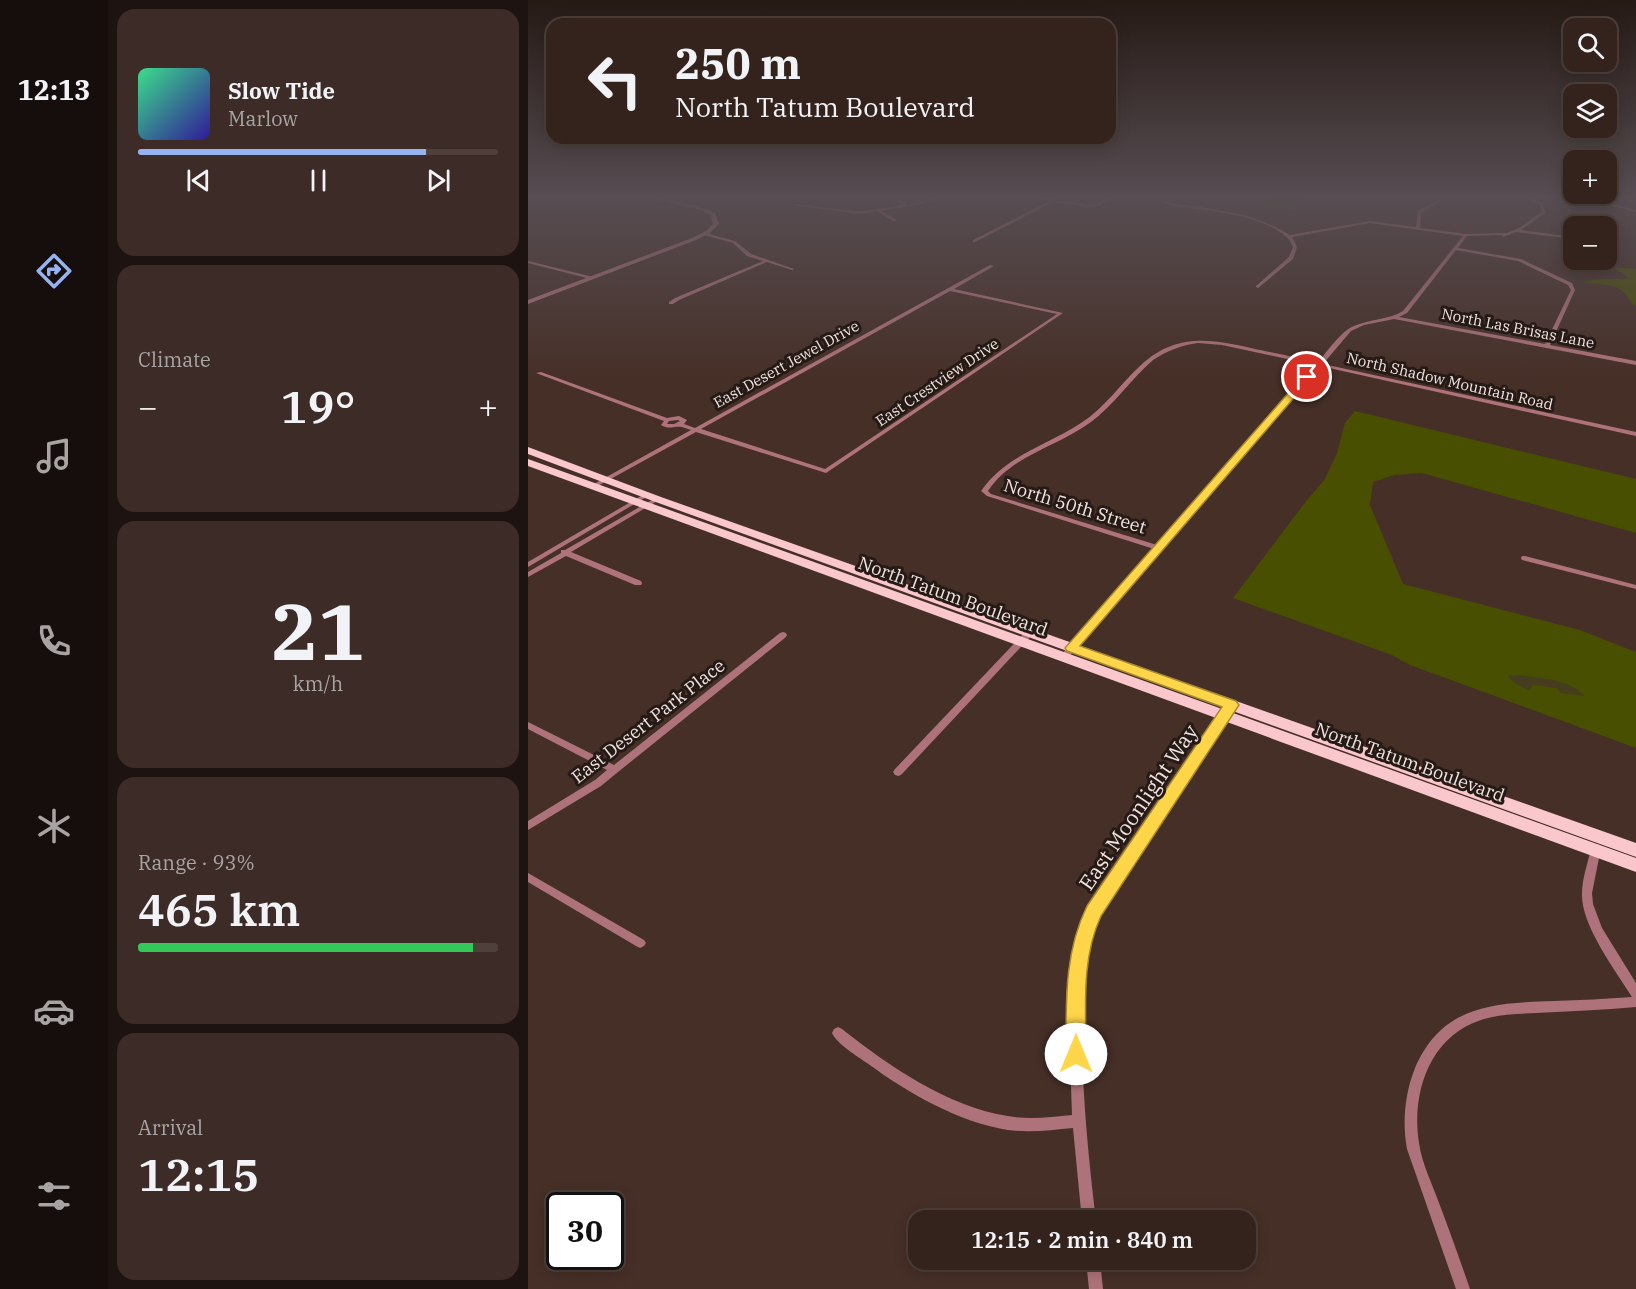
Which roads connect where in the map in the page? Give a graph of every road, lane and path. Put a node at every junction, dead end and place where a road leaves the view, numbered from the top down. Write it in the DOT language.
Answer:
graph roads {
  1 [pos="645,257"];
  2 [pos="755,257"];
  3 [pos="1291,257"];
  4 [pos="1449,257"];
  5 [pos="1502,257"];
  6 [pos="766,261"];
  7 [pos="528,262"];
  8 [pos="992,266"];
  9 [pos="792,269"];
  10 [pos="591,278"];
  11 [pos="1258,287"];
  12 [pos="951,290"];
  13 [pos="528,302"];
  14 [pos="671,303"];
  15 [pos="1396,318"];
  16 [pos="1547,346"];
  17 [pos="1636,363"];
  18 [pos="1319,364"];
  19 [pos="539,373"];
  20 [pos="667,420"];
  21 [pos="681,425"];
  22 [pos="695,430"];
  23 [pos="1636,434"];
  24 [pos="528,450"];
  25 [pos="528,462"];
  26 [pos="606,480"];
  27 [pos="594,486"];
  28 [pos="984,491"];
  29 [pos="646,500"];
  30 [pos="1158,548"];
  31 [pos="555,549"];
  32 [pos="566,553"];
  33 [pos="1525,558"];
  34 [pos="528,565"];
  35 [pos="528,575"];
  36 [pos="638,583"];
  37 [pos="1636,587"];
  38 [pos="783,634"];
  39 [pos="1026,637"];
  40 [pos="1068,652"];
  41 [pos="1228,710"];
  42 [pos="528,725"];
  43 [pos="615,770"];
  44 [pos="898,772"];
  45 [pos="528,826"];
  46 [pos="1597,843"];
  47 [pos="1636,850"];
  48 [pos="1636,865"];
  49 [pos="528,877"];
  50 [pos="640,943"];
  51 [pos="1636,993"];
  52 [pos="1636,1002"];
  53 [pos="838,1033"];
  54 [pos="1078,1121"];
  55 [pos="1088,1210"];
  56 [pos="1094,1270"];
  57 [pos="1096,1289"];
  58 [pos="1464,1289"];
  1 -- 10 [label="street"];
  2 -- 6 [label="street"];
  3 -- 11 [label="street"];
  4 -- 15 [label="street"];
  5 -- 16 [label="street"];
  6 -- 9 [label="street"];
  6 -- 14 [label="street"];
  7 -- 10 [label="street"];
  8 -- 12 [label="street, East Desert Jewel Drive"];
  10 -- 13 [label="street"];
  12 -- 22 [label="street, East Desert Jewel Drive"];
  12 -- 22 [label="street, East Crestview Drive"];
  15 -- 16 [label="street, North Las Brisas Lane"];
  15 -- 18 [label="street"];
  16 -- 17 [label="street, North Las Brisas Lane"];
  18 -- 23 [label="street, North Shadow Mountain Road"];
  18 -- 28 [label="street, North Shadow Mountain Road"];
  18 -- 30 [label="street"];
  19 -- 20 [label="street"];
  20 -- 21 [label="street"];
  21 -- 22 [label="street"];
  22 -- 26 [label="street, East Desert Jewel Drive"];
  24 -- 26 [label="main road, North Tatum Boulevard"];
  25 -- 27 [label="main road, North Tatum Boulevard"];
  26 -- 27 [label="street, East Desert Jewel Drive"];
  26 -- 29 [label="main road, North Tatum Boulevard"];
  27 -- 29 [label="main road, North Tatum Boulevard"];
  28 -- 30 [label="street, North 50th Street"];
  29 -- 31 [label="street"];
  29 -- 32 [label="street"];
  29 -- 39 [label="main road, North Tatum Boulevard"];
  30 -- 40 [label="street"];
  31 -- 32 [label="street"];
  31 -- 34 [label="street"];
  32 -- 35 [label="street"];
  32 -- 36 [label="street"];
  33 -- 37 [label="street"];
  38 -- 43 [label="street, East Desert Park Place"];
  39 -- 40 [label="main road, North Tatum Boulevard"];
  39 -- 44 [label="street"];
  40 -- 41 [label="main road, North Tatum Boulevard"];
  41 -- 46 [label="main road, North Tatum Boulevard"];
  41 -- 54 [label="street, East Moonlight Way"];
  42 -- 43 [label="street"];
  43 -- 45 [label="street, East Desert Park Place"];
  46 -- 47 [label="main road, North Tatum Boulevard"];
  46 -- 48 [label="main road, North Tatum Boulevard"];
  46 -- 51 [label="street"];
  49 -- 50 [label="street"];
  52 -- 58 [label="street"];
  53 -- 54 [label="street"];
  54 -- 55 [label="street, East Moonlight Way"];
  56 -- 57 [label="street"];
}
